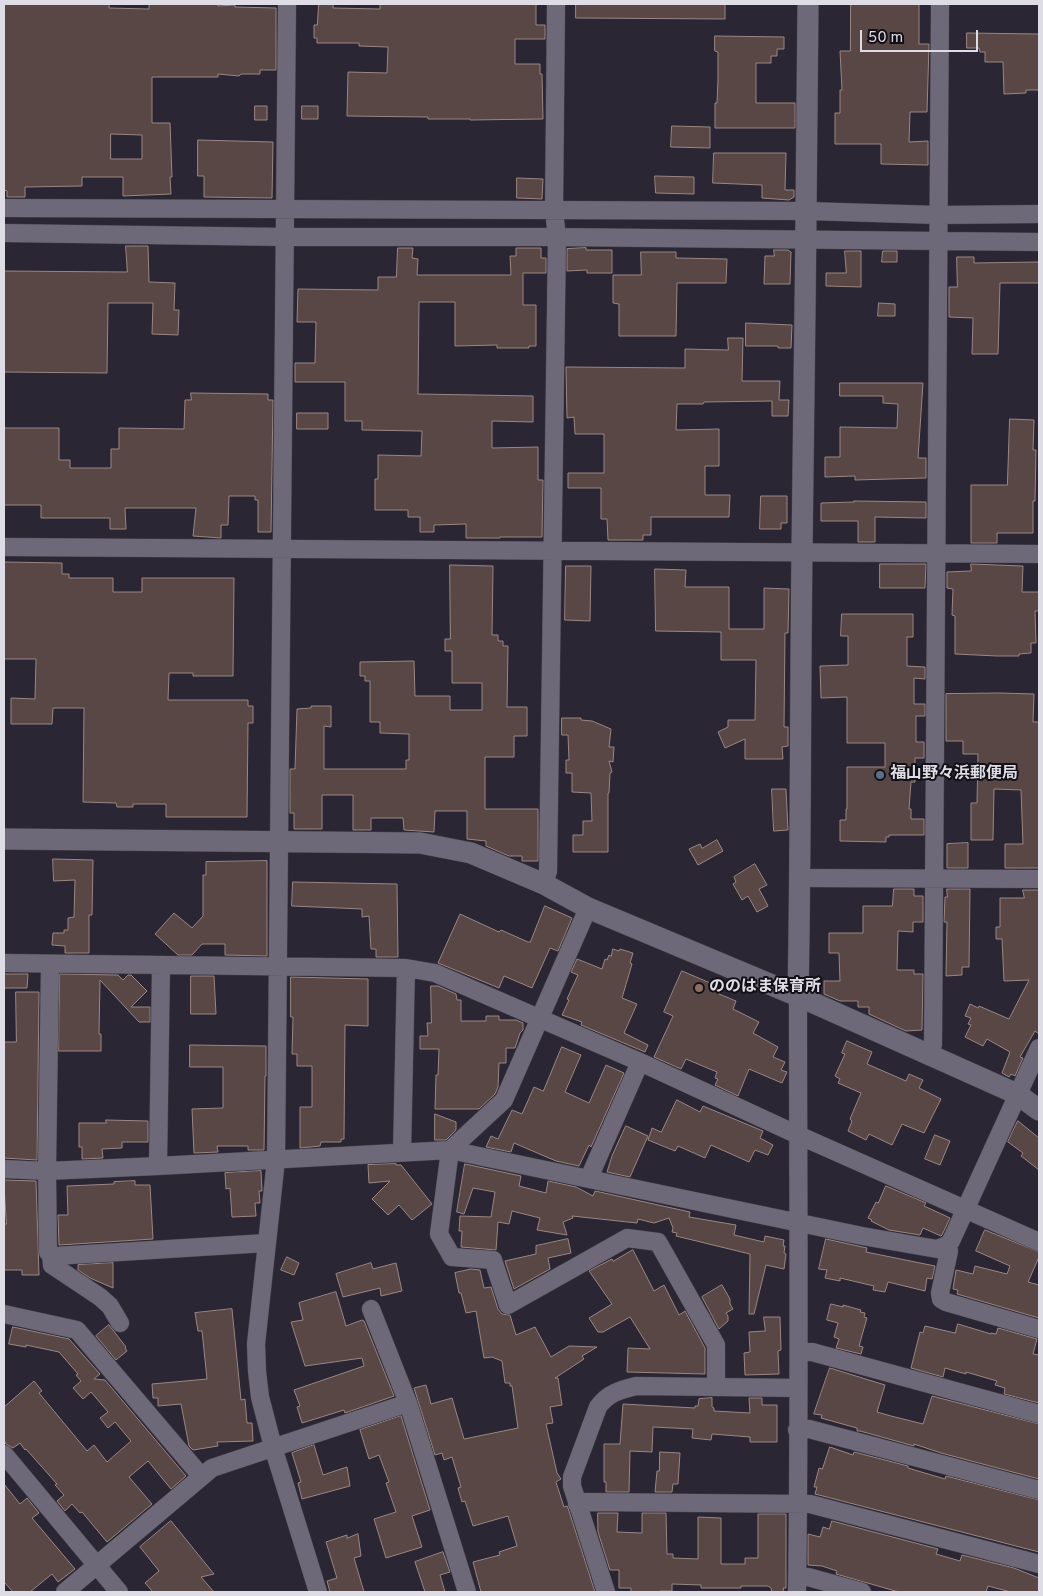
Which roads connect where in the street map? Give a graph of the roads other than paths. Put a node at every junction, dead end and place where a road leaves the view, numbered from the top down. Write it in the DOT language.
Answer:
graph roads {
  1 [pos="286,4"];
  2 [pos="556,4"];
  3 [pos="808,4"];
  4 [pos="940,4"];
  5 [pos="4,208"];
  6 [pos="285,209"];
  7 [pos="554,211"];
  8 [pos="807,211"];
  9 [pos="1039,214"];
  10 [pos="938,215"];
  11 [pos="4,233"];
  12 [pos="285,237"];
  13 [pos="557,237"];
  14 [pos="807,240"];
  15 [pos="938,242"];
  16 [pos="1039,242"];
  17 [pos="4,547"];
  18 [pos="281,550"];
  19 [pos="553,551"];
  20 [pos="802,553"];
  21 [pos="937,553"];
  22 [pos="1039,554"];
  23 [pos="4,839"];
  24 [pos="280,841"];
  25 [pos="800,878"];
  26 [pos="934,878"];
  27 [pos="1039,878"];
  28 [pos="544,884"];
  29 [pos="588,908"];
  30 [pos="4,963"];
  31 [pos="50,964"];
  32 [pos="161,966"];
  33 [pos="278,967"];
  34 [pos="406,968"];
  35 [pos="798,996"];
  36 [pos="540,1019"];
  37 [pos="1039,1048"];
  38 [pos="929,1056"];
  39 [pos="640,1062"];
  40 [pos="1017,1094"];
  41 [pos="1039,1110"];
  42 [pos="798,1136"];
  43 [pos="450,1150"];
  44 [pos="402,1152"];
  45 [pos="276,1160"];
  46 [pos="158,1166"];
  47 [pos="4,1169"];
  48 [pos="47,1170"];
  49 [pos="589,1178"];
  50 [pos="966,1209"];
  51 [pos="798,1222"];
  52 [pos="1039,1242"];
  53 [pos="266,1243"];
  54 [pos="947,1245"];
  55 [pos="51,1255"];
  56 [pos="371,1309"];
  57 [pos="4,1314"];
  58 [pos="120,1323"];
  59 [pos="1039,1329"];
  60 [pos="800,1352"];
  61 [pos="716,1386"];
  62 [pos="798,1388"];
  63 [pos="408,1403"];
  64 [pos="1039,1414"];
  65 [pos="797,1430"];
  66 [pos="274,1447"];
  67 [pos="4,1454"];
  68 [pos="201,1476"];
  69 [pos="1039,1490"];
  70 [pos="577,1504"];
  71 [pos="797,1504"];
  72 [pos="1039,1564"];
  73 [pos="97,1566"];
  74 [pos="797,1585"];
  75 [pos="65,1592"];
  76 [pos="119,1592"];
  77 [pos="318,1592"];
  78 [pos="467,1592"];
  79 [pos="606,1592"];
  80 [pos="862,1592"];
  1 -- 6 [label="street"];
  2 -- 7 [label="street"];
  3 -- 8 [label="street"];
  4 -- 10 [label="street"];
  5 -- 6 [label="street"];
  6 -- 7 [label="street"];
  6 -- 12 [label="street"];
  7 -- 8 [label="street"];
  7 -- 13 [label="street"];
  8 -- 10 [label="street"];
  8 -- 14 [label="street"];
  9 -- 10 [label="street"];
  10 -- 15 [label="street"];
  11 -- 12 [label="street"];
  12 -- 13 [label="street"];
  12 -- 18 [label="street"];
  13 -- 14 [label="street"];
  13 -- 19 [label="street"];
  14 -- 15 [label="street"];
  14 -- 20 [label="street"];
  15 -- 16 [label="street"];
  15 -- 21 [label="street"];
  17 -- 18 [label="street"];
  18 -- 19 [label="street"];
  18 -- 24 [label="street"];
  19 -- 20 [label="street"];
  19 -- 28 [label="street"];
  20 -- 21 [label="street"];
  20 -- 25 [label="street"];
  21 -- 22 [label="street"];
  21 -- 26 [label="street"];
  23 -- 24 [label="street"];
  24 -- 28 [label="street"];
  24 -- 33 [label="street"];
  25 -- 26 [label="street"];
  25 -- 35 [label="street"];
  26 -- 27 [label="street"];
  26 -- 38 [label="street"];
  28 -- 29 [label="street"];
  29 -- 35 [label="street"];
  29 -- 36 [label="street"];
  30 -- 31 [label="street"];
  31 -- 32 [label="street"];
  31 -- 48 [label="street"];
  32 -- 33 [label="street"];
  32 -- 46 [label="street"];
  33 -- 34 [label="street"];
  33 -- 45 [label="street"];
  34 -- 36 [label="street"];
  34 -- 44 [label="street"];
  35 -- 38 [label="street"];
  35 -- 42 [label="street"];
  36 -- 39 [label="street"];
  36 -- 43 [label="street"];
  37 -- 40 [label="street"];
  38 -- 40 [label="street"];
  39 -- 42 [label="street"];
  39 -- 49 [label="street"];
  40 -- 41 [label="street"];
  40 -- 50 [label="street"];
  42 -- 50 [label="street"];
  42 -- 51 [label="street"];
  43 -- 44 [label="street"];
  43 -- 49 [label="street"];
  43 -- 61 [label="street"];
  44 -- 45 [label="street"];
  45 -- 46 [label="street"];
  45 -- 53 [label="street"];
  46 -- 48 [label="street"];
  47 -- 48 [label="street"];
  48 -- 55 [label="street"];
  49 -- 51 [label="street"];
  50 -- 52 [label="street"];
  50 -- 54 [label="street"];
  51 -- 54 [label="street"];
  51 -- 60 [label="street"];
  53 -- 55 [label="street"];
  53 -- 66 [label="street"];
  54 -- 59 [label="street"];
  55 -- 58 [label="street"];
  56 -- 63 [label="street"];
  57 -- 68 [label="street"];
  60 -- 62 [label="street"];
  60 -- 64 [label="street"];
  61 -- 62 [label="street"];
  61 -- 70 [label="street"];
  62 -- 65 [label="street"];
  63 -- 66 [label="street"];
  63 -- 78 [label="street"];
  65 -- 69 [label="street"];
  65 -- 71 [label="street"];
  66 -- 68 [label="street"];
  66 -- 77 [label="street"];
  67 -- 73 [label="street"];
  68 -- 73 [label="street"];
  70 -- 71 [label="street"];
  70 -- 79 [label="street"];
  71 -- 72 [label="street"];
  71 -- 74 [label="street"];
  73 -- 75 [label="street"];
  73 -- 76 [label="street"];
  74 -- 80 [label="street"];
}
